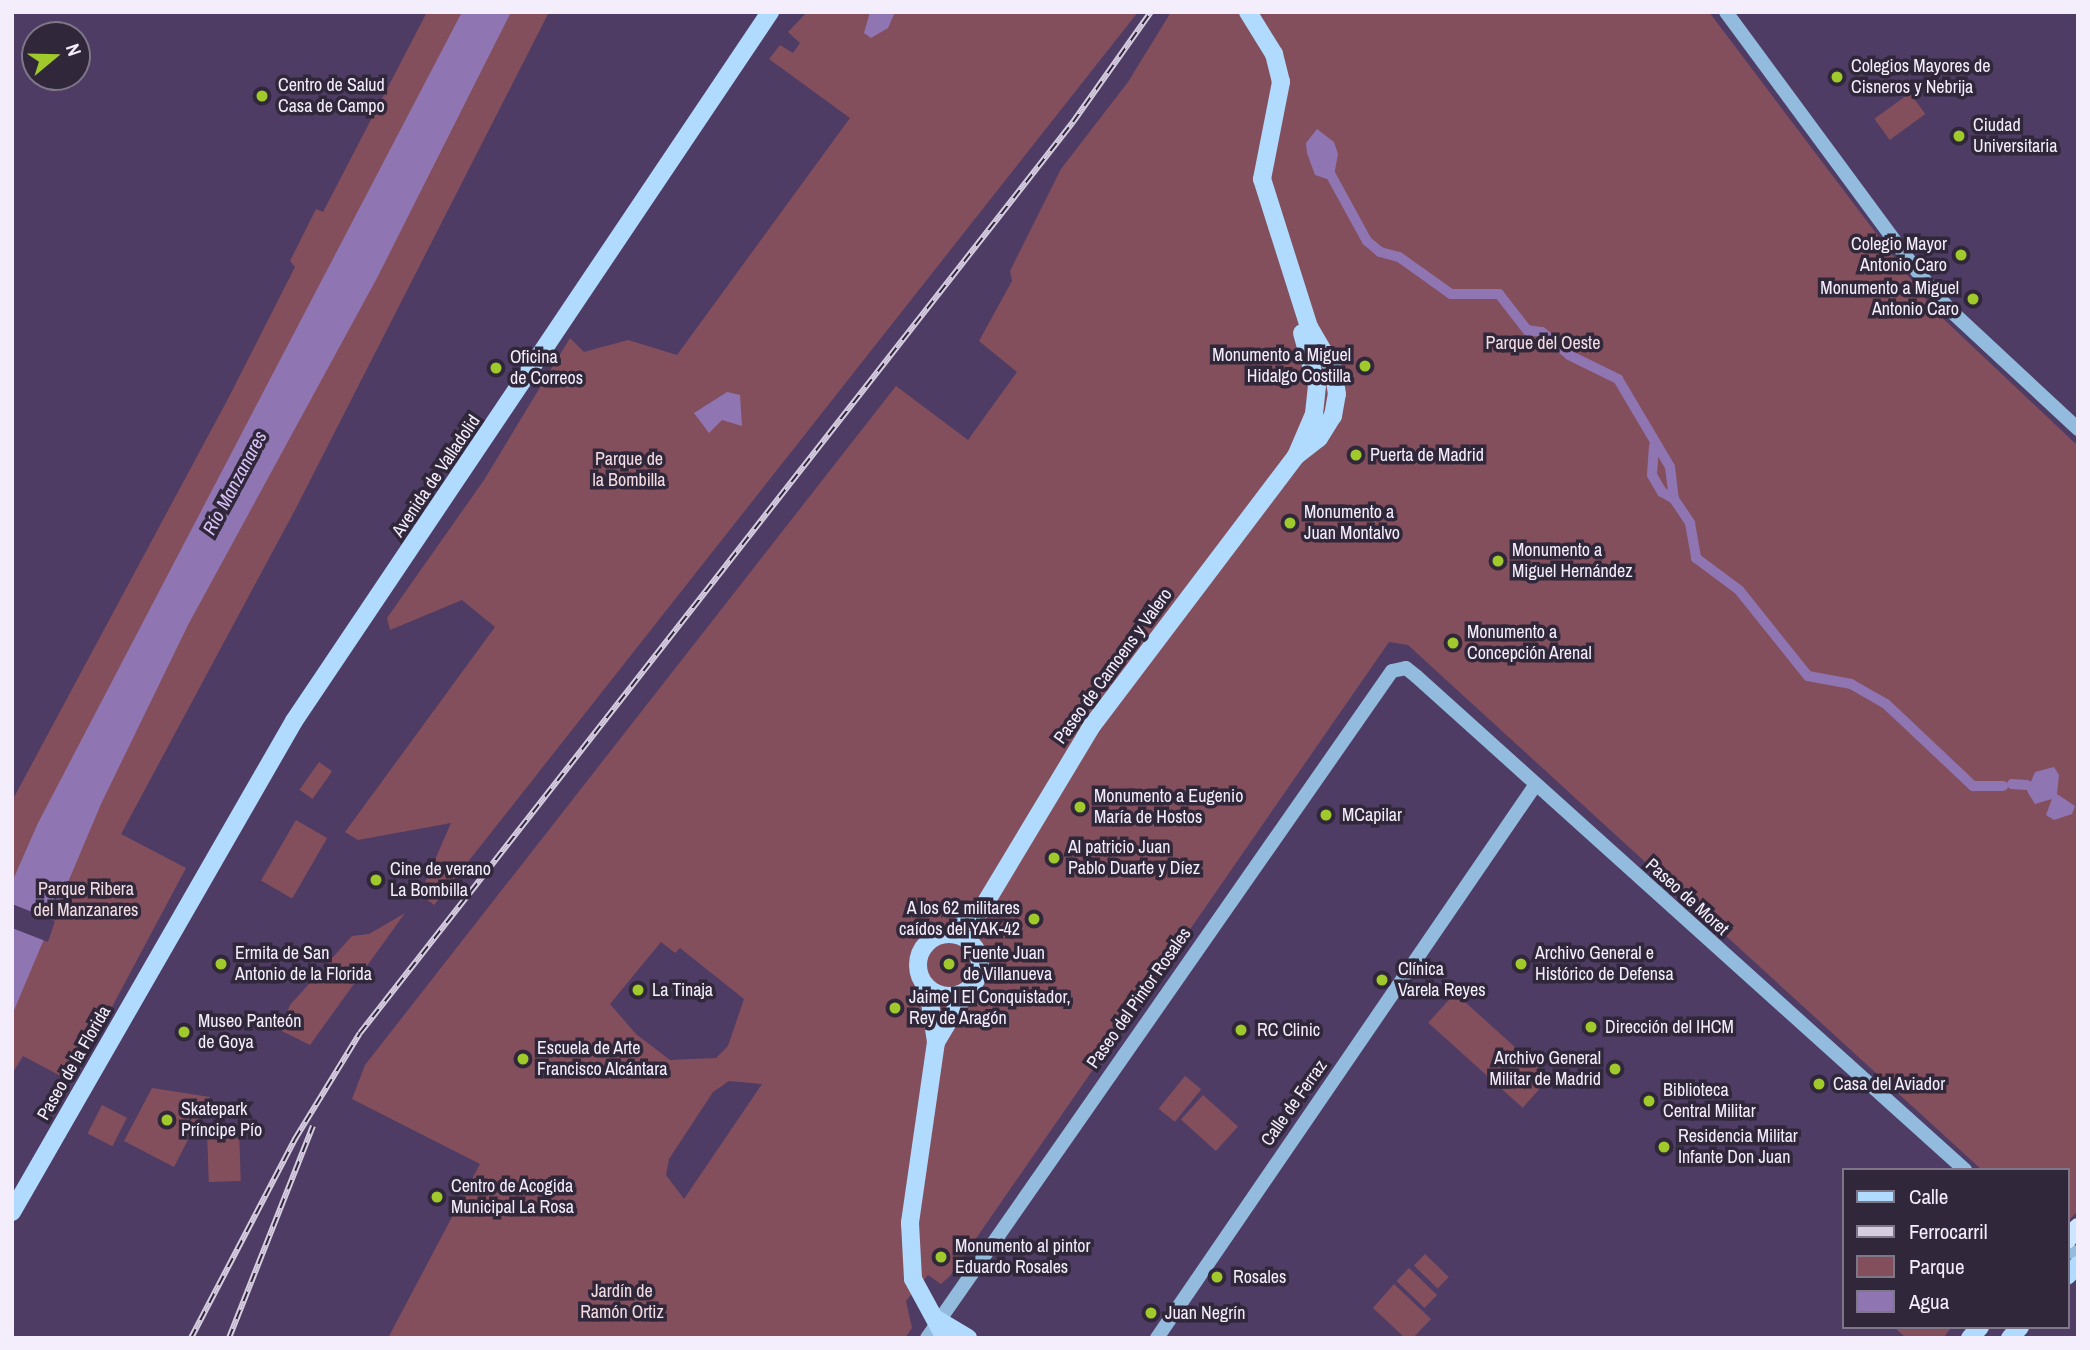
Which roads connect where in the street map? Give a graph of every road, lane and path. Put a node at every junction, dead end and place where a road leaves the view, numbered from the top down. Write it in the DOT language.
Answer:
graph roads {
  1 [pos="770,12"];
  2 [pos="1248,12"];
  3 [pos="1726,12"];
  4 [pos="1296,288"];
  5 [pos="2078,429"];
  6 [pos="1296,456"];
  7 [pos="1383,680"];
  8 [pos="1534,787"];
  9 [pos="980,912"];
  10 [pos="949,934"];
  11 [pos="978,954"];
  12 [pos="151,971"];
  13 [pos="929,989"];
  14 [pos="967,991"];
  15 [pos="936,1042"];
  16 [pos="1963,1168"];
  17 [pos="12,1212"];
  18 [pos="938,1320"];
  19 [pos="927,1338"];
  20 [pos="945,1338"];
  21 [pos="968,1338"];
  22 [pos="1157,1338"];
  1 -- 12 [label="main road, Avenida de Valladolid"];
  2 -- 4 [label="main road"];
  3 -- 5 [label="main road"];
  4 -- 6 [label="main road"];
  4 -- 6 [label="main road"];
  6 -- 9 [label="main road, Paseo de Camoens y Valero"];
  7 -- 8 [label="main road, Paseo de Moret"];
  7 -- 18 [label="main road, Paseo del Pintor Rosales"];
  8 -- 16 [label="main road, Paseo de Moret"];
  8 -- 22 [label="main road, Calle de Ferraz"];
  9 -- 10 [label="main road"];
  9 -- 11 [label="main road"];
  10 -- 11 [label="main road"];
  10 -- 13 [label="main road"];
  11 -- 14 [label="main road"];
  12 -- 17 [label="main road, Paseo de la Florida"];
  13 -- 14 [label="main road"];
  13 -- 15 [label="main road"];
  14 -- 15 [label="main road"];
  15 -- 18 [label="main road"];
  18 -- 19 [label="main road, Paseo del Pintor Rosales"];
  18 -- 20 [label="main road"];
  18 -- 21 [label="main road"];
}
